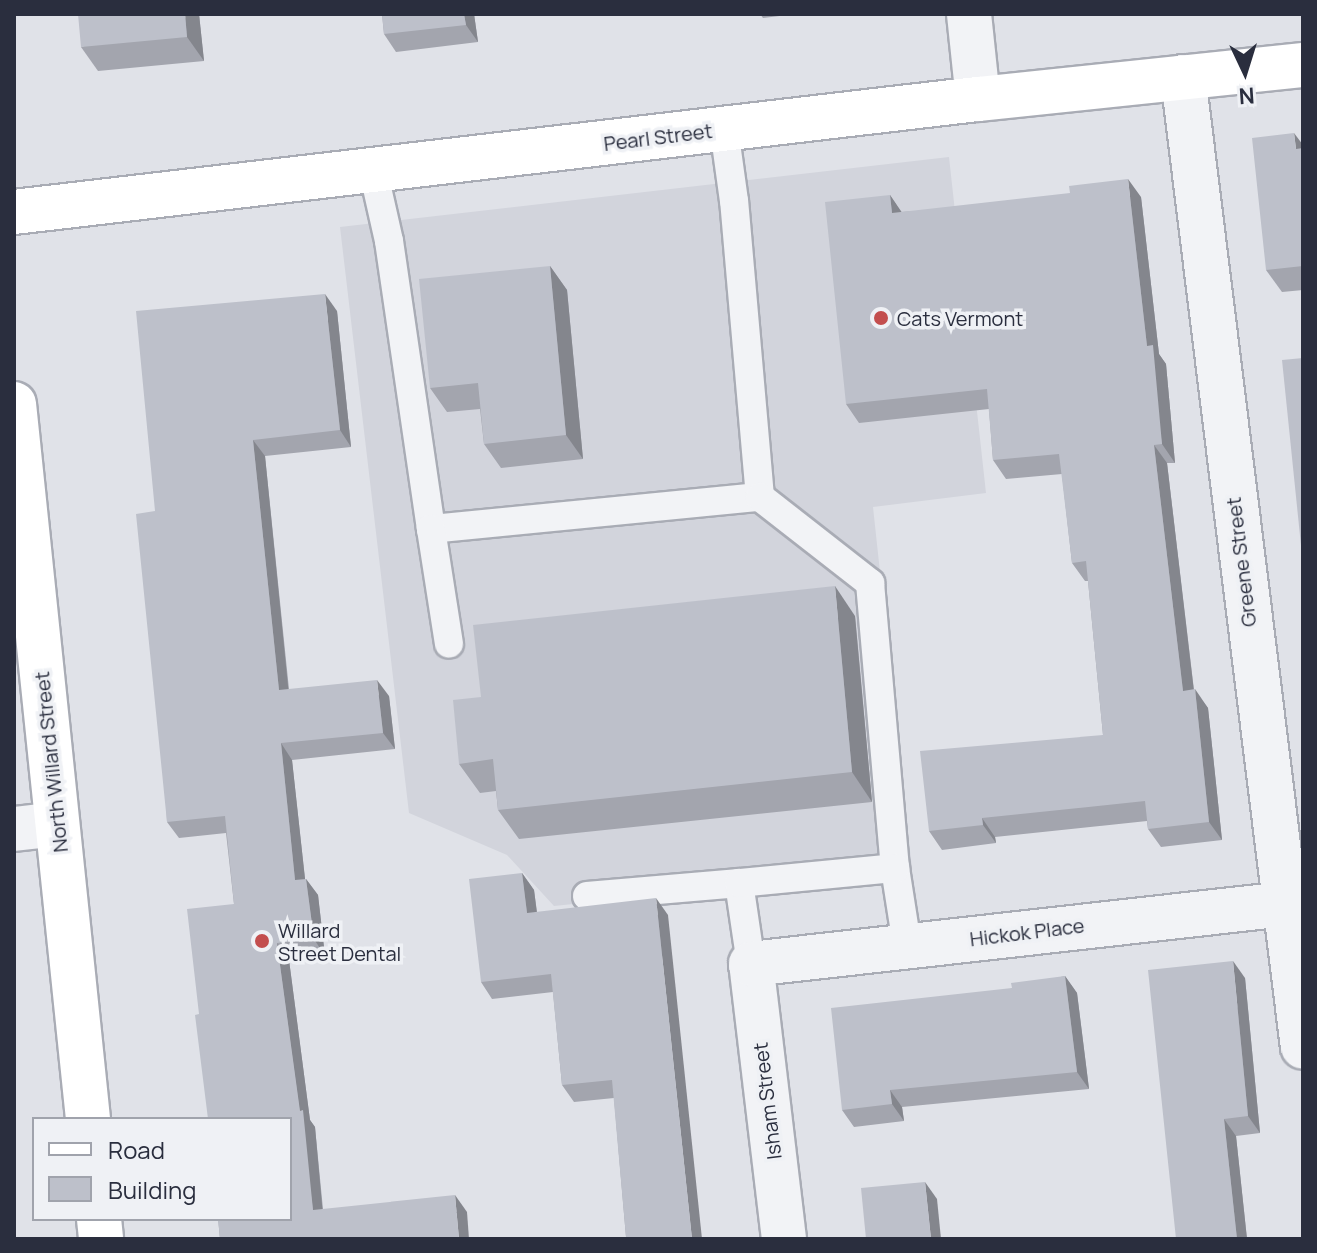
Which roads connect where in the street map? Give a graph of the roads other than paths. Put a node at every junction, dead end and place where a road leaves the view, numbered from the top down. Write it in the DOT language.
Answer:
graph roads {
  1 [pos="969,14"];
  2 [pos="1303,65"];
  3 [pos="1183,77"];
  4 [pos="978,99"];
  5 [pos="724,129"];
  6 [pos="373,170"];
  7 [pos="14,212"];
  8 [pos="14,404"];
  9 [pos="760,497"];
  10 [pos="431,529"];
  11 [pos="449,644"];
  12 [pos="57,824"];
  13 [pos="14,829"];
  14 [pos="895,868"];
  15 [pos="739,883"];
  16 [pos="587,896"];
  17 [pos="1294,902"];
  18 [pos="907,945"];
  19 [pos="751,964"];
  20 [pos="1303,1047"];
  21 [pos="88,1117"];
  22 [pos="784,1239"];
  1 -- 4 [label="street"];
  2 -- 3 [label="main road, Pearl Street"];
  3 -- 4 [label="main road, Pearl Street"];
  3 -- 17 [label="street, Greene Street"];
  4 -- 5 [label="main road, Pearl Street"];
  5 -- 6 [label="main road, Pearl Street"];
  5 -- 9 [label="lane"];
  6 -- 7 [label="main road, Pearl Street"];
  6 -- 10 [label="lane"];
  8 -- 12 [label="main road, North Willard Street"];
  9 -- 10 [label="lane"];
  9 -- 14 [label="lane"];
  10 -- 11 [label="lane"];
  12 -- 13 [label="street"];
  12 -- 21 [label="main road, North Willard Street"];
  14 -- 15 [label="lane"];
  14 -- 18 [label="lane"];
  15 -- 16 [label="lane"];
  15 -- 19 [label="lane"];
  17 -- 18 [label="street, Hickok Place"];
  17 -- 20 [label="street, Greene Street"];
  18 -- 19 [label="street, Hickok Place"];
  19 -- 22 [label="street, Isham Street"];
}
